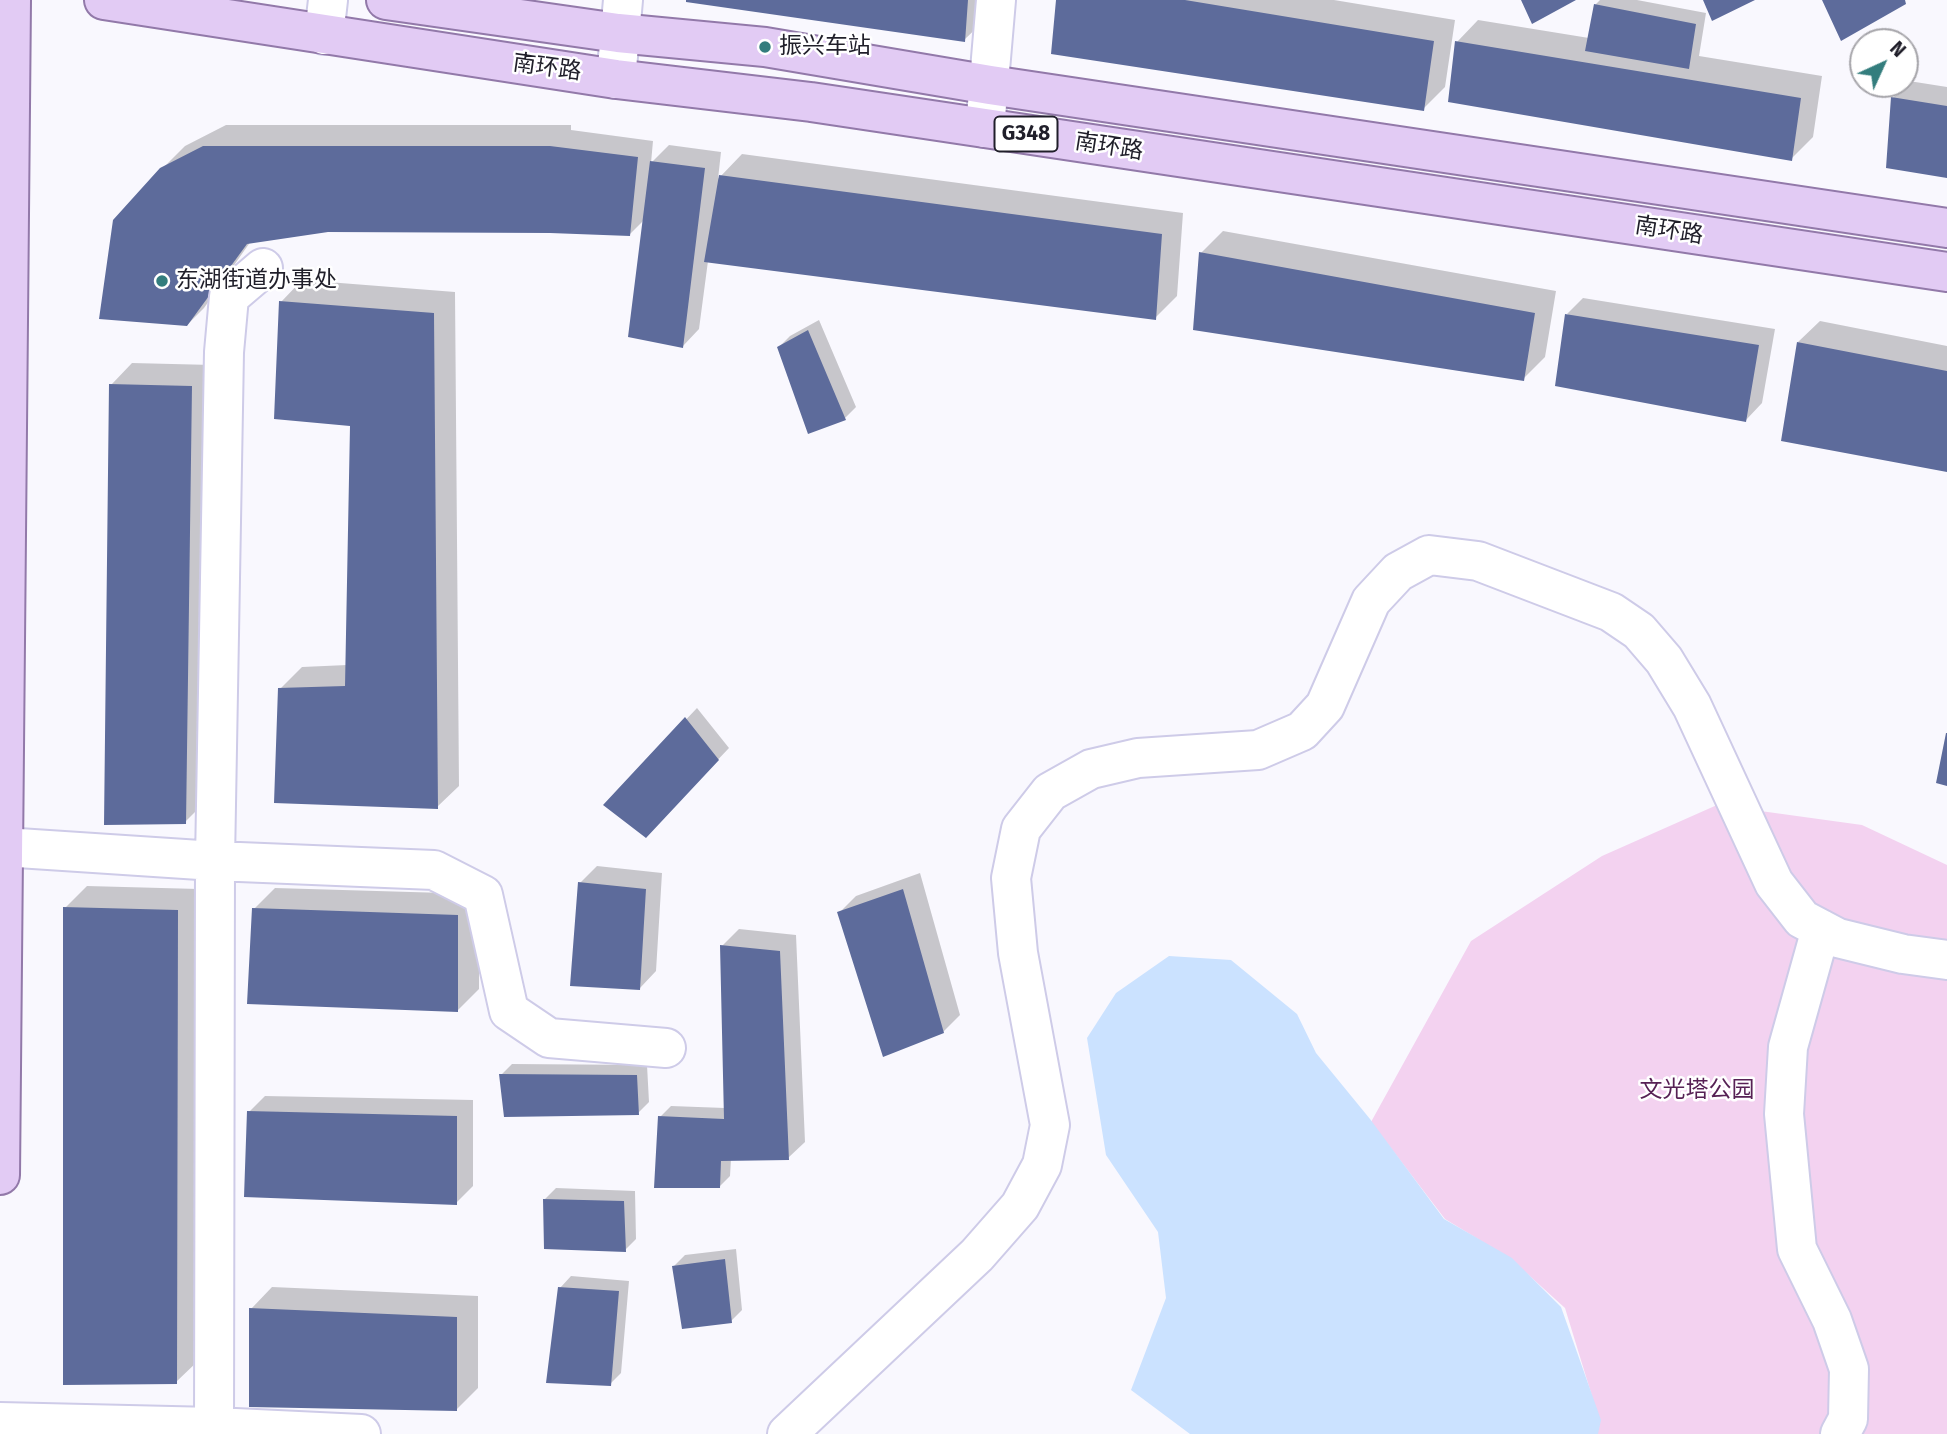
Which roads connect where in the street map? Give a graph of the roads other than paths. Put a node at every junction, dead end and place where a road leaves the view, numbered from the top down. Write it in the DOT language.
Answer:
graph roads {
  1 [pos="11,0"];
  2 [pos="104,0"];
  3 [pos="386,0"];
  4 [pos="996,0"];
  5 [pos="620,16"];
  6 [pos="326,18"];
  7 [pos="616,79"];
  8 [pos="990,85"];
  9 [pos="985,128"];
  10 [pos="1947,229"];
  11 [pos="263,268"];
  12 [pos="1947,272"];
  13 [pos="3,847"];
  14 [pos="215,861"];
  15 [pos="1821,929"];
  16 [pos="1947,960"];
  17 [pos="666,1048"];
  18 [pos="0,1175"];
  19 [pos="0,1422"];
  20 [pos="214,1427"];
  21 [pos="307,1433"];
  22 [pos="361,1434"];
  23 [pos="787,1434"];
  24 [pos="1840,1434"];
  1 -- 13 [label="main road"];
  2 -- 6 [label="main road, 南环路 / G348"];
  3 -- 5 [label="main road, 南环路 / G348"];
  4 -- 8 [label="lane"];
  5 -- 7 [label="lane"];
  5 -- 8 [label="main road, 南环路 / G348"];
  6 -- 7 [label="main road, 南环路 / G348"];
  7 -- 9 [label="main road, 南环路 / G348"];
  8 -- 9 [label="lane"];
  8 -- 10 [label="main road, 南环路 / G348"];
  9 -- 12 [label="main road, 南环路 / G348"];
  11 -- 14 [label="lane"];
  13 -- 14 [label="lane"];
  13 -- 18 [label="main road"];
  14 -- 17 [label="lane"];
  14 -- 20 [label="lane"];
  15 -- 16 [label="lane"];
  15 -- 23 [label="lane"];
  15 -- 24 [label="lane"];
  19 -- 20 [label="lane"];
  20 -- 21 [label="lane"];
  21 -- 22 [label="lane"];
}
